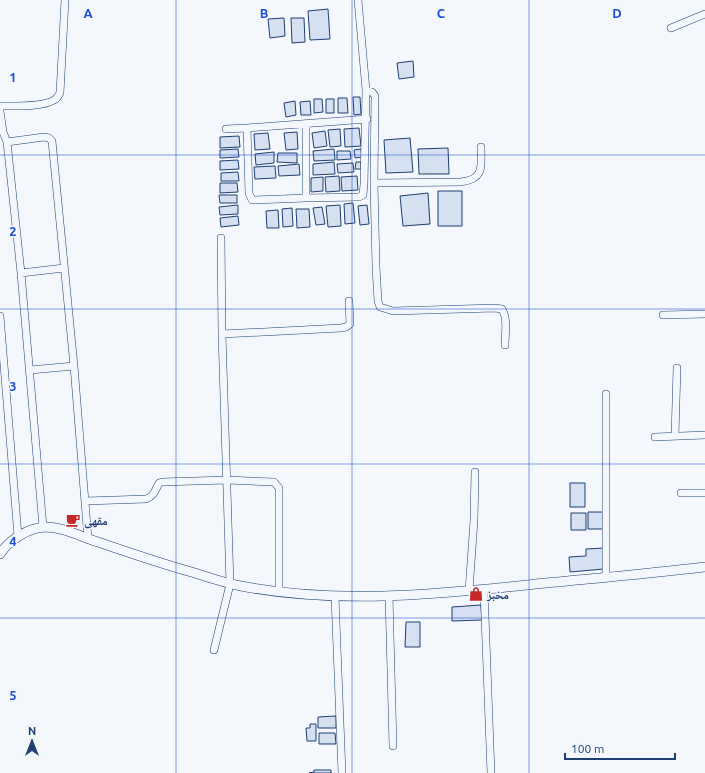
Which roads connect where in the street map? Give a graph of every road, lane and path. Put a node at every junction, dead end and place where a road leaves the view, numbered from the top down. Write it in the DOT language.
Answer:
graph roads {
  1 [pos="64,0"];
  2 [pos="358,0"];
  3 [pos="705,14"];
  4 [pos="671,28"];
  5 [pos="366,90"];
  6 [pos="0,106"];
  7 [pos="0,111"];
  8 [pos="367,119"];
  9 [pos="306,124"];
  10 [pos="247,128"];
  11 [pos="226,129"];
  12 [pos="7,142"];
  13 [pos="481,147"];
  14 [pos="374,184"];
  15 [pos="306,198"];
  16 [pos="221,238"];
  17 [pos="64,268"];
  18 [pos="21,272"];
  19 [pos="349,301"];
  20 [pos="705,314"];
  21 [pos="663,315"];
  22 [pos="0,316"];
  23 [pos="222,334"];
  24 [pos="505,345"];
  25 [pos="74,366"];
  26 [pos="677,368"];
  27 [pos="30,370"];
  28 [pos="606,394"];
  29 [pos="705,435"];
  30 [pos="675,436"];
  31 [pos="655,437"];
  32 [pos="475,472"];
  33 [pos="227,480"];
  34 [pos="681,493"];
  35 [pos="705,493"];
  36 [pos="85,501"];
  37 [pos="43,527"];
  38 [pos="18,536"];
  39 [pos="88,539"];
  40 [pos="0,554"];
  41 [pos="705,567"];
  42 [pos="606,577"];
  43 [pos="230,584"];
  44 [pos="484,590"];
  45 [pos="279,591"];
  46 [pos="469,591"];
  47 [pos="389,596"];
  48 [pos="335,597"];
  49 [pos="214,650"];
  50 [pos="393,746"];
  51 [pos="342,773"];
  52 [pos="491,773"];
  1 -- 6 [label="street"];
  2 -- 5 [label="street"];
  3 -- 4 [label="street"];
  5 -- 8 [label="street"];
  5 -- 14 [label="street"];
  7 -- 12 [label="street"];
  8 -- 9 [label="street"];
  8 -- 15 [label="street"];
  9 -- 10 [label="street"];
  9 -- 15 [label="street"];
  10 -- 11 [label="street"];
  10 -- 15 [label="street"];
  12 -- 17 [label="street"];
  12 -- 18 [label="street"];
  13 -- 14 [label="street"];
  14 -- 24 [label="street"];
  16 -- 23 [label="street"];
  17 -- 18 [label="street"];
  17 -- 25 [label="street"];
  18 -- 27 [label="street"];
  19 -- 23 [label="street"];
  20 -- 21 [label="street"];
  22 -- 38 [label="street"];
  23 -- 33 [label="street"];
  25 -- 27 [label="street"];
  25 -- 36 [label="street"];
  26 -- 30 [label="street"];
  27 -- 37 [label="street"];
  28 -- 42 [label="street"];
  29 -- 30 [label="street"];
  30 -- 31 [label="street"];
  32 -- 46 [label="street"];
  33 -- 36 [label="street"];
  33 -- 43 [label="street"];
  33 -- 45 [label="street"];
  34 -- 35 [label="street"];
  36 -- 39 [label="street"];
  37 -- 38 [label="main road"];
  37 -- 39 [label="main road"];
  38 -- 40 [label="main road"];
  39 -- 43 [label="main road"];
  41 -- 42 [label="main road"];
  42 -- 44 [label="main road"];
  43 -- 45 [label="main road"];
  43 -- 49 [label="street"];
  44 -- 46 [label="main road"];
  44 -- 52 [label="street"];
  45 -- 48 [label="main road"];
  46 -- 47 [label="main road"];
  47 -- 48 [label="main road"];
  47 -- 50 [label="street"];
  48 -- 51 [label="street"];
}
